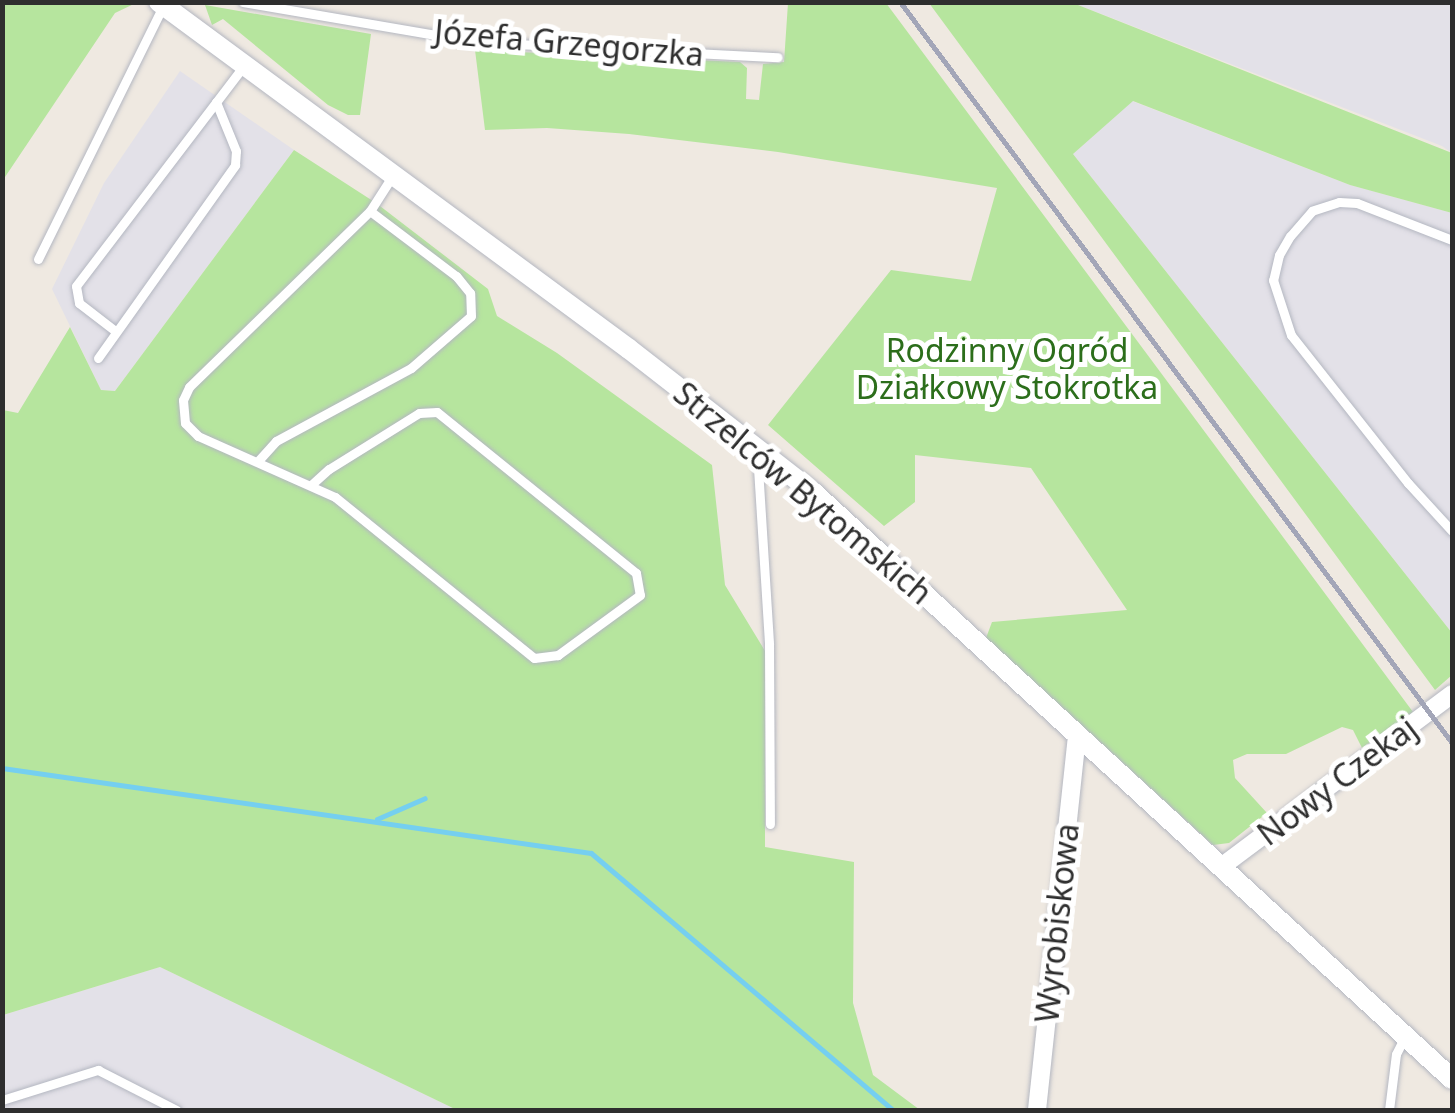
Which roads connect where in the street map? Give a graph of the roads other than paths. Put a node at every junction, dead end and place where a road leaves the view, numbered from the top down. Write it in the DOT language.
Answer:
graph roads {
  1 [pos="243,2"];
  2 [pos="165,5"];
  3 [pos="778,57"];
  4 [pos="245,65"];
  5 [pos="216,102"];
  6 [pos="393,175"];
  7 [pos="370,211"];
  8 [pos="1452,240"];
  9 [pos="38,259"];
  10 [pos="114,330"];
  11 [pos="98,358"];
  12 [pos="756,446"];
  13 [pos="258,461"];
  14 [pos="311,486"];
  15 [pos="1452,531"];
  16 [pos="1452,694"];
  17 [pos="1077,735"];
  18 [pos="770,824"];
  19 [pos="1222,867"];
  20 [pos="1405,1035"];
  21 [pos="1452,1079"];
  22 [pos="2,1100"];
  23 [pos="176,1110"];
  24 [pos="1037,1110"];
  25 [pos="1389,1110"];
  1 -- 3 [label="lane, Józefa Grzegorzka"];
  2 -- 4 [label="street, Strzelców Bytomskich"];
  2 -- 9 [label="lane"];
  4 -- 5 [label="lane"];
  4 -- 6 [label="street, Strzelców Bytomskich"];
  5 -- 10 [label="lane"];
  5 -- 10 [label="lane"];
  6 -- 7 [label="lane"];
  6 -- 12 [label="street, Strzelców Bytomskich"];
  7 -- 13 [label="lane"];
  7 -- 13 [label="lane"];
  8 -- 15 [label="lane"];
  10 -- 11 [label="lane"];
  12 -- 17 [label="street, Strzelców Bytomskich"];
  12 -- 18 [label="lane"];
  13 -- 14 [label="lane"];
  14 -- 14 [label="lane"];
  16 -- 19 [label="street, Nowy Czekaj"];
  17 -- 19 [label="street, Strzelców Bytomskich"];
  17 -- 24 [label="street, Wyrobiskowa"];
  19 -- 20 [label="street, Strzelców Bytomskich"];
  20 -- 21 [label="street, Strzelców Bytomskich"];
  20 -- 25 [label="lane"];
  22 -- 23 [label="lane"];
}
